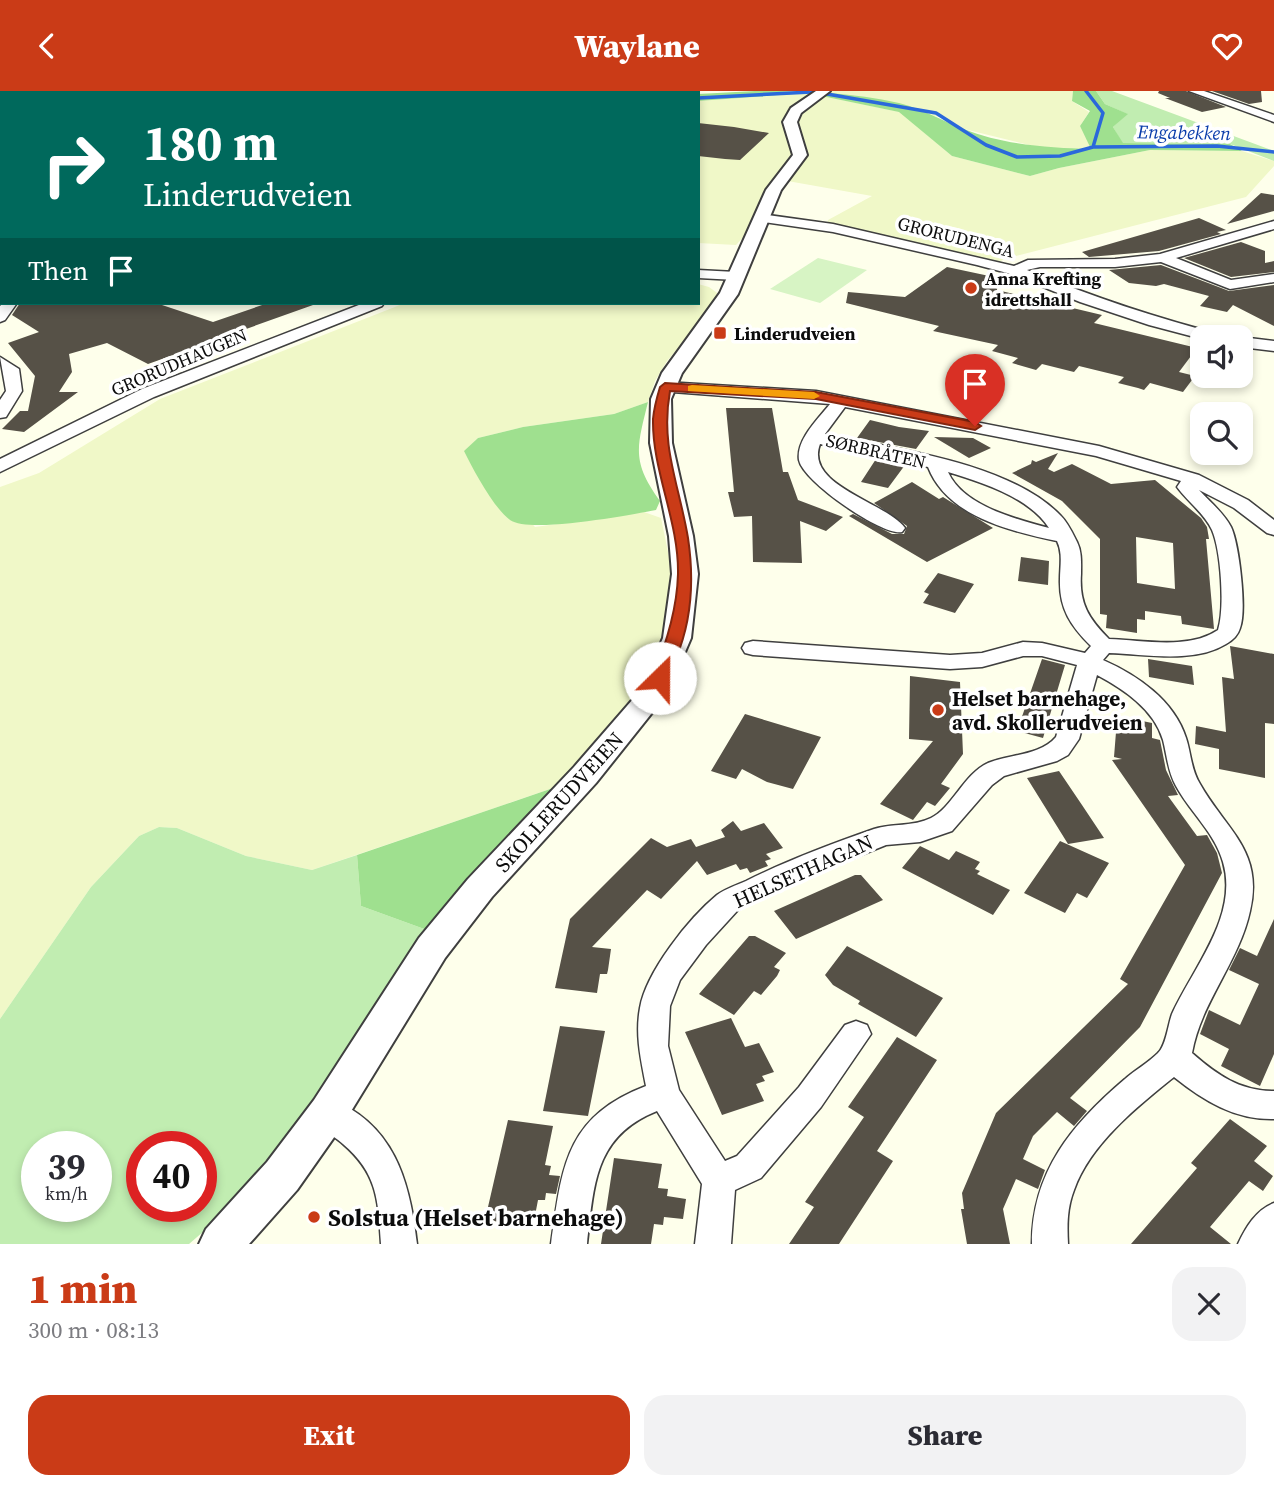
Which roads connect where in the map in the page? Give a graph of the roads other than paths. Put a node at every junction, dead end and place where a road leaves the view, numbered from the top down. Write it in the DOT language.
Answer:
graph roads {
  1 [pos="824,91"];
  2 [pos="1194,91"];
  3 [pos="1274,119"];
  4 [pos="761,218"];
  5 [pos="1274,225"];
  6 [pos="1163,258"];
  7 [pos="1016,271"];
  8 [pos="700,274"];
  9 [pos="736,276"];
  10 [pos="1274,278"];
  11 [pos="372,305"];
  12 [pos="1190,331"];
  13 [pos="1253,343"];
  14 [pos="1274,346"];
  15 [pos="0,362"];
  16 [pos="665,387"];
  17 [pos="841,400"];
  18 [pos="0,413"];
  19 [pos="816,438"];
  20 [pos="936,465"];
  21 [pos="0,466"];
  22 [pos="1192,479"];
  23 [pos="895,528"];
  24 [pos="1274,529"];
  25 [pos="1065,537"];
  26 [pos="753,648"];
  27 [pos="1096,654"];
  28 [pos="856,1034"];
  29 [pos="1175,1058"];
  30 [pos="664,1094"];
  31 [pos="1274,1105"];
  32 [pos="328,1114"];
  33 [pos="719,1181"];
  34 [pos="1274,1220"];
  35 [pos="221,1244"];
  36 [pos="399,1244"];
  37 [pos="569,1244"];
  38 [pos="713,1244"];
  39 [pos="1050,1244"];
  40 [pos="1256,1244"];
  1 -- 4 [label="street, SKOLLERUDVEIEN"];
  2 -- 3 [label="street"];
  4 -- 7 [label="street, GRORUDENGA"];
  4 -- 9 [label="street, SKOLLERUDVEIEN"];
  5 -- 6 [label="street"];
  6 -- 7 [label="street"];
  6 -- 10 [label="street"];
  7 -- 12 [label="street, GRORUDENGA"];
  8 -- 9 [label="street"];
  9 -- 16 [label="street, SKOLLERUDVEIEN"];
  11 -- 21 [label="street, GRORUDHAUGEN"];
  13 -- 14 [label="street"];
  15 -- 18 [label="street"];
  16 -- 17 [label="street"];
  16 -- 32 [label="street, SKOLLERUDVEIEN"];
  17 -- 19 [label="street, SØRBRÅTEN"];
  17 -- 22 [label="street"];
  19 -- 20 [label="street, SØRBRÅTEN"];
  19 -- 23 [label="street, SØRBRÅTEN"];
  20 -- 25 [label="street, SØRBRÅTEN"];
  20 -- 25 [label="street, SØRBRÅTEN"];
  22 -- 24 [label="street"];
  22 -- 27 [label="street"];
  25 -- 27 [label="street, SØRBRÅTEN"];
  26 -- 27 [label="street"];
  27 -- 29 [label="street"];
  27 -- 30 [label="street, HELSETHAGAN"];
  28 -- 33 [label="street"];
  29 -- 31 [label="street"];
  29 -- 39 [label="street"];
  30 -- 33 [label="street, HELSETHAGAN"];
  30 -- 37 [label="street"];
  32 -- 35 [label="street, SKOLLERUDVEIEN"];
  32 -- 36 [label="street"];
  33 -- 38 [label="street"];
  34 -- 40 [label="street"];
}
